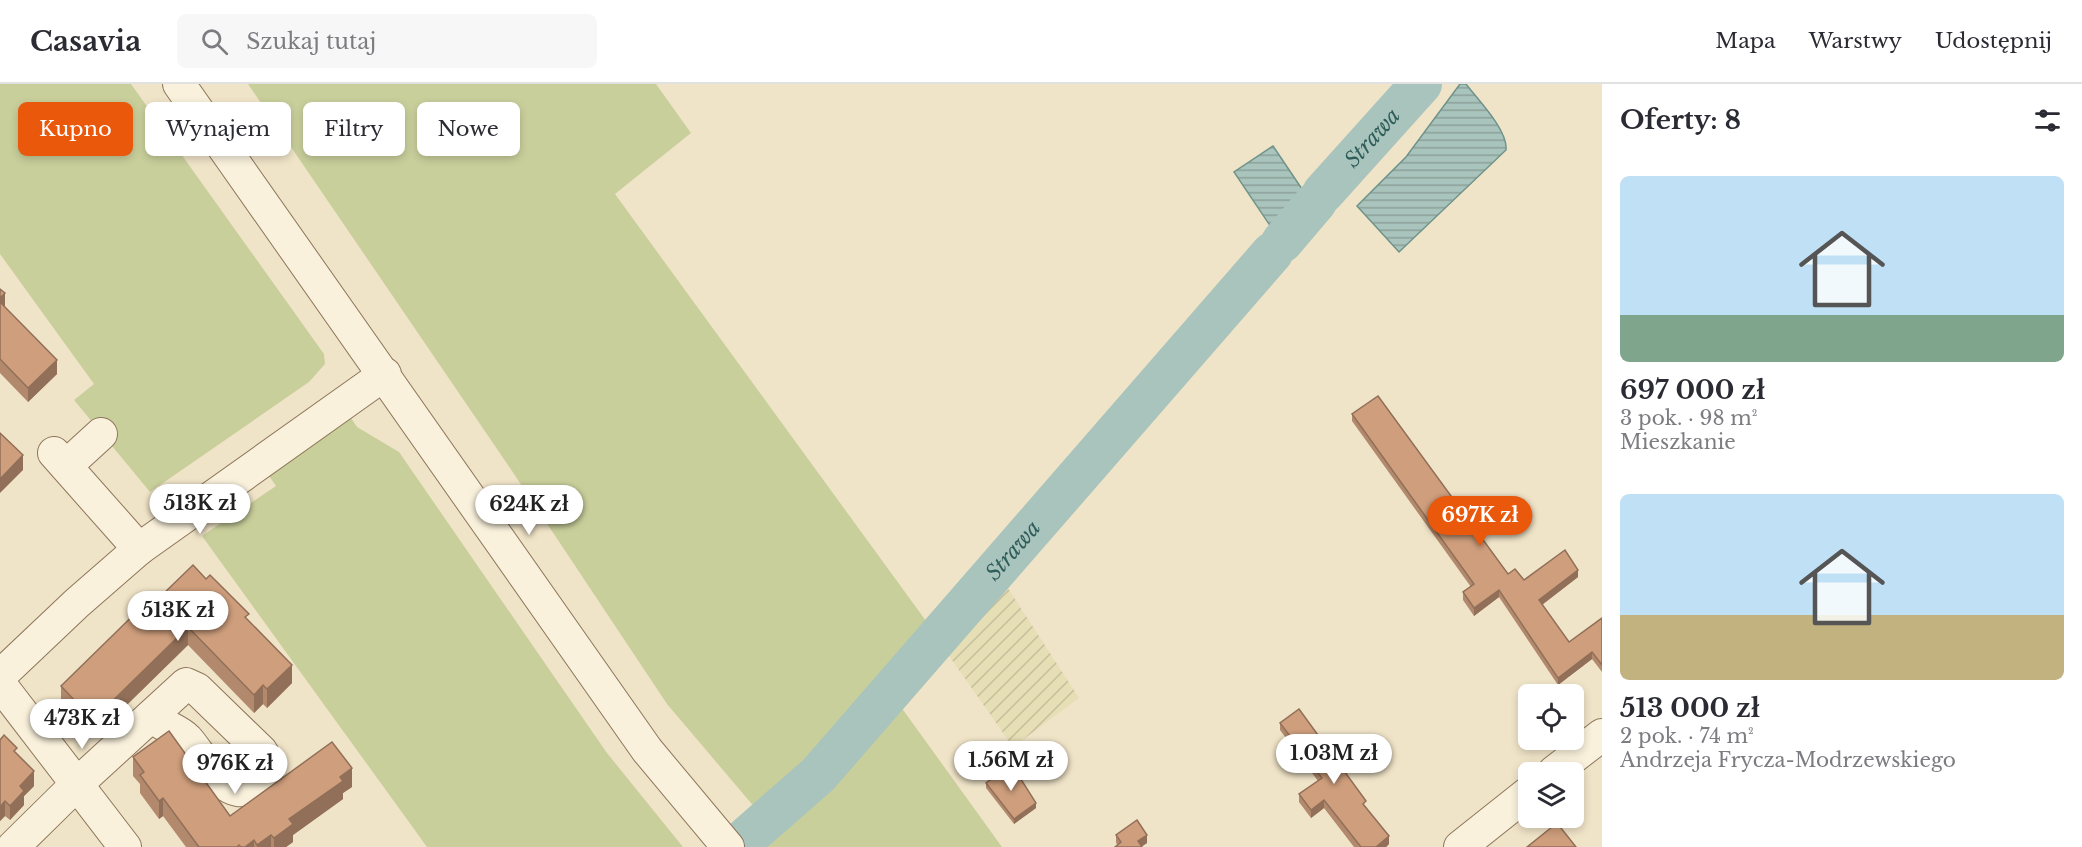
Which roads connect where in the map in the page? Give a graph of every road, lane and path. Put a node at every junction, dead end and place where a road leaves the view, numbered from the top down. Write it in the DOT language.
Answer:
graph roads {
  1 [pos="179,84"];
  2 [pos="199,84"];
  3 [pos="298,252"];
  4 [pos="385,374"];
  5 [pos="101,434"];
  6 [pos="139,549"];
  7 [pos="0,676"];
  8 [pos="0,684"];
  9 [pos="152,716"];
  10 [pos="1602,735"];
  11 [pos="1567,762"];
  12 [pos="77,784"];
  13 [pos="1518,801"];
  14 [pos="13,847"];
  15 [pos="125,847"];
  16 [pos="728,847"];
  17 [pos="1460,847"];
  1 -- 3 [label="street"];
  2 -- 3 [label="street"];
  3 -- 4 [label="street"];
  4 -- 6 [label="street"];
  4 -- 16 [label="street"];
  5 -- 6 [label="street"];
  6 -- 7 [label="street"];
  8 -- 12 [label="street"];
  9 -- 12 [label="street"];
  10 -- 11 [label="street"];
  12 -- 14 [label="street"];
  12 -- 15 [label="street"];
  13 -- 17 [label="street"];
}
